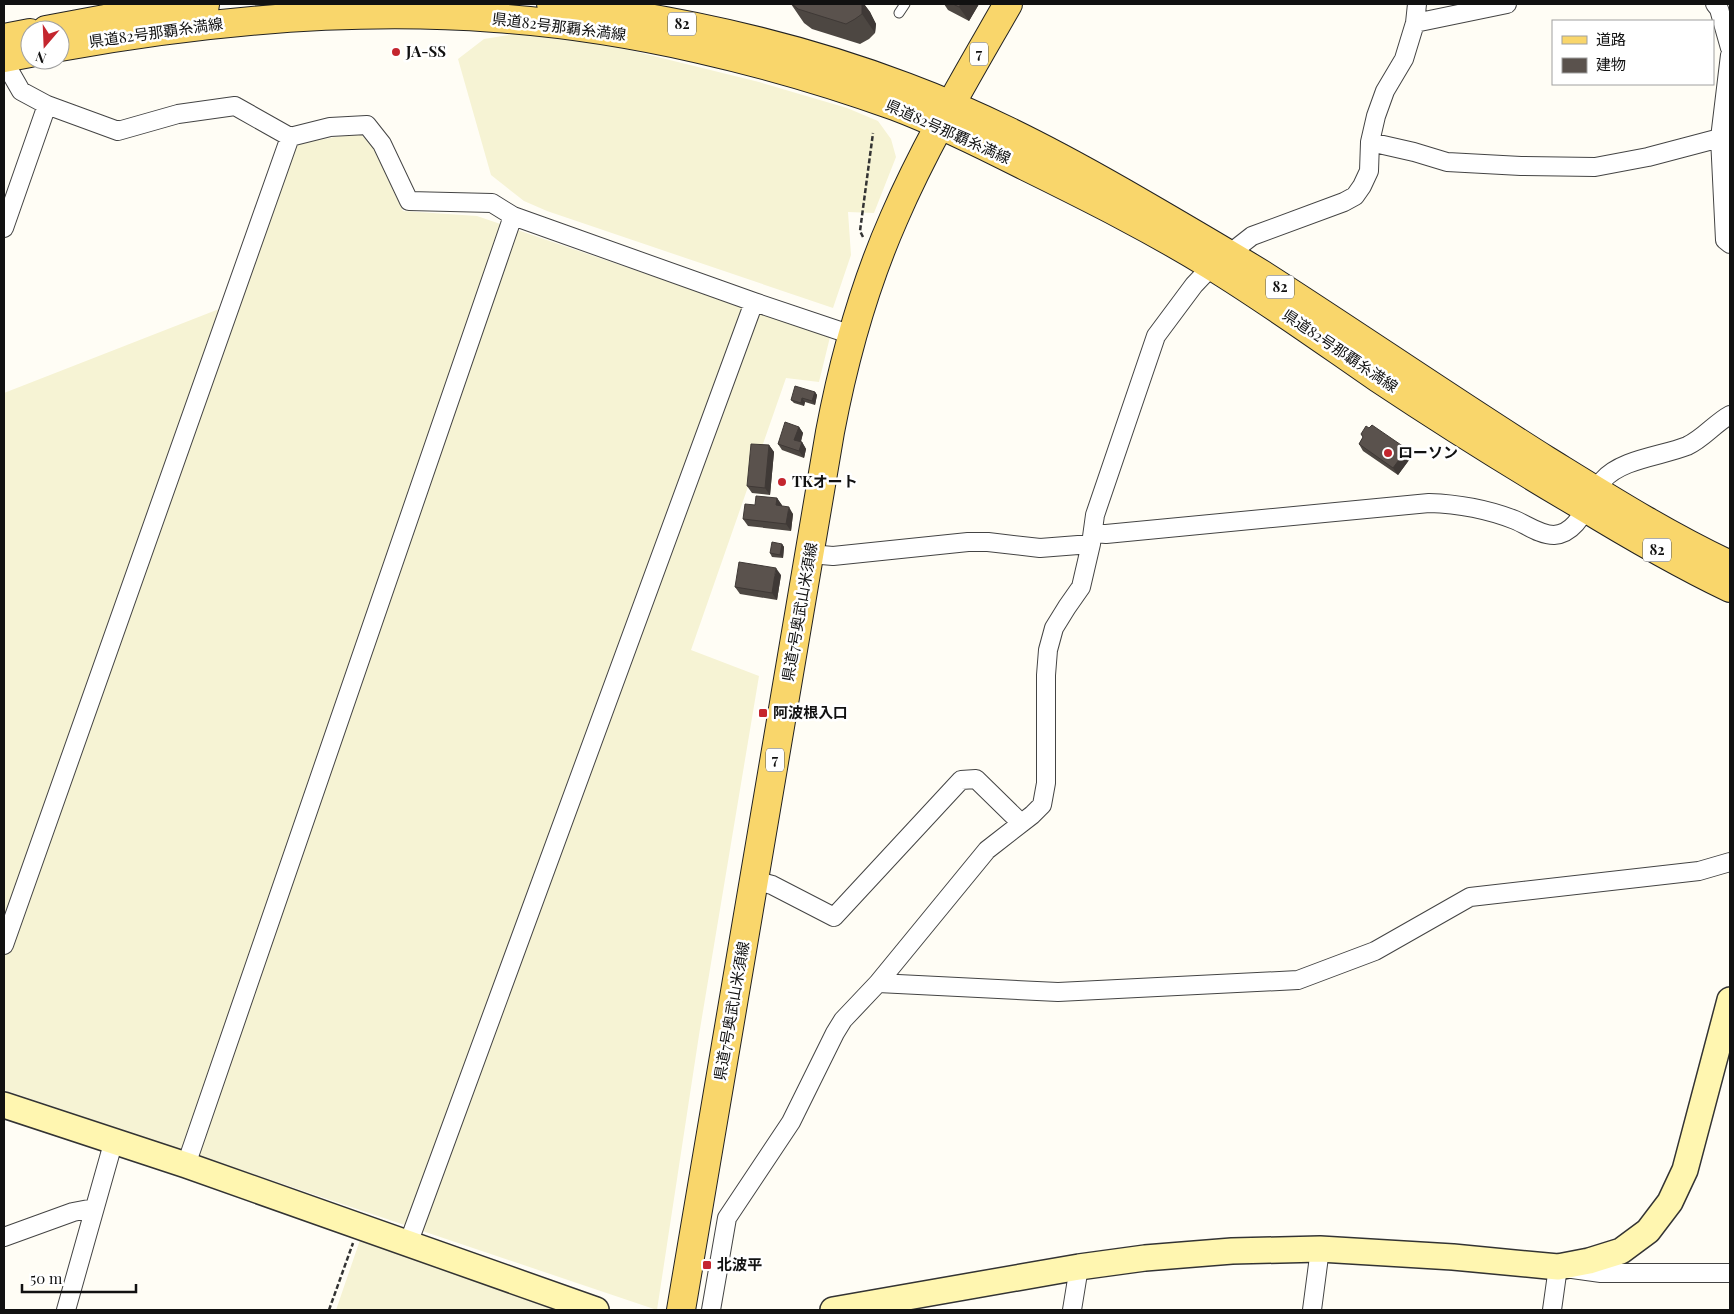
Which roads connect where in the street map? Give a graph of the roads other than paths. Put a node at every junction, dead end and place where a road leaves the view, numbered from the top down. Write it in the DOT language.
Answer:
graph roads {
  1 [pos="220,4"];
  2 [pos="551,4"];
  3 [pos="905,4"];
  4 [pos="1008,4"];
  5 [pos="1417,4"];
  6 [pos="1507,4"];
  7 [pos="1715,4"];
  8 [pos="899,13"];
  9 [pos="1414,23"];
  10 [pos="70,26"];
  11 [pos="20,42"];
  12 [pos="70,45"];
  13 [pos="1730,48"];
  14 [pos="10,50"];
  15 [pos="1730,55"];
  16 [pos="46,105"];
  17 [pos="946,115"];
  18 [pos="290,136"];
  19 [pos="1720,138"];
  20 [pos="1370,142"];
  21 [pos="513,216"];
  22 [pos="4,228"];
  23 [pos="1730,244"];
  24 [pos="1221,260"];
  25 [pos="754,302"];
  26 [pos="852,335"];
  27 [pos="1730,415"];
  28 [pos="1590,500"];
  29 [pos="1092,538"];
  30 [pos="810,554"];
  31 [pos="1730,565"];
  32 [pos="1730,588"];
  33 [pos="1021,823"];
  34 [pos="1730,862"];
  35 [pos="754,880"];
  36 [pos="4,945"];
  37 [pos="878,983"];
  38 [pos="1730,1000"];
  39 [pos="4,1104"];
  40 [pos="114,1140"];
  41 [pos="186,1165"];
  42 [pos="94,1208"];
  43 [pos="4,1237"];
  44 [pos="408,1244"];
  45 [pos="1320,1249"];
  46 [pos="1079,1267"];
  47 [pos="1558,1267"];
  48 [pos="1730,1273"];
  49 [pos="66,1310"];
  50 [pos="596,1310"];
  51 [pos="681,1310"];
  52 [pos="711,1310"];
  53 [pos="833,1310"];
  54 [pos="1072,1310"];
  55 [pos="1312,1310"];
  56 [pos="1552,1310"];
  1 -- 10 [label="main road, 県道82号那覇糸満線"];
  2 -- 17 [label="main road, 県道82号那覇糸満線 / 82"];
  3 -- 8 [label="lane"];
  4 -- 17 [label="main road, 県道7号奥武山米須線 / 7"];
  5 -- 9 [label="street"];
  6 -- 9 [label="street"];
  7 -- 13 [label="street"];
  9 -- 20 [label="street"];
  11 -- 14 [label="main road"];
  12 -- 17 [label="main road, 県道82号那覇糸満線 / 82"];
  14 -- 16 [label="street"];
  15 -- 19 [label="street"];
  16 -- 18 [label="street"];
  16 -- 22 [label="street"];
  17 -- 24 [label="main road, 県道82号那覇糸満線 / 82"];
  17 -- 26 [label="main road, 県道7号奥武山米須線 / 7"];
  18 -- 21 [label="street"];
  18 -- 36 [label="street"];
  19 -- 20 [label="street"];
  19 -- 23 [label="street"];
  20 -- 24 [label="street"];
  21 -- 25 [label="street"];
  21 -- 41 [label="street"];
  24 -- 28 [label="main road, 県道82号那覇糸満線 / 82"];
  24 -- 29 [label="street"];
  25 -- 26 [label="street"];
  25 -- 44 [label="street"];
  26 -- 30 [label="main road, 県道7号奥武山米須線 / 7"];
  27 -- 28 [label="street"];
  28 -- 29 [label="street"];
  28 -- 31 [label="main road, 県道82号那覇糸満線 / 82"];
  28 -- 32 [label="main road, 県道82号那覇糸満線 / 82"];
  29 -- 30 [label="street"];
  29 -- 33 [label="street"];
  30 -- 35 [label="main road, 県道7号奥武山米須線 / 7"];
  33 -- 35 [label="street"];
  33 -- 37 [label="street"];
  34 -- 37 [label="street"];
  35 -- 51 [label="main road, 県道7号奥武山米須線 / 7"];
  37 -- 52 [label="street"];
  38 -- 47 [label="street"];
  39 -- 40 [label="street"];
  40 -- 41 [label="street"];
  40 -- 42 [label="street"];
  41 -- 44 [label="street"];
  42 -- 43 [label="street"];
  42 -- 49 [label="street"];
  44 -- 50 [label="street"];
  45 -- 46 [label="street"];
  45 -- 47 [label="street"];
  45 -- 55 [label="street"];
  46 -- 53 [label="street"];
  46 -- 54 [label="street"];
  47 -- 48 [label="street"];
  47 -- 56 [label="street"];
}
